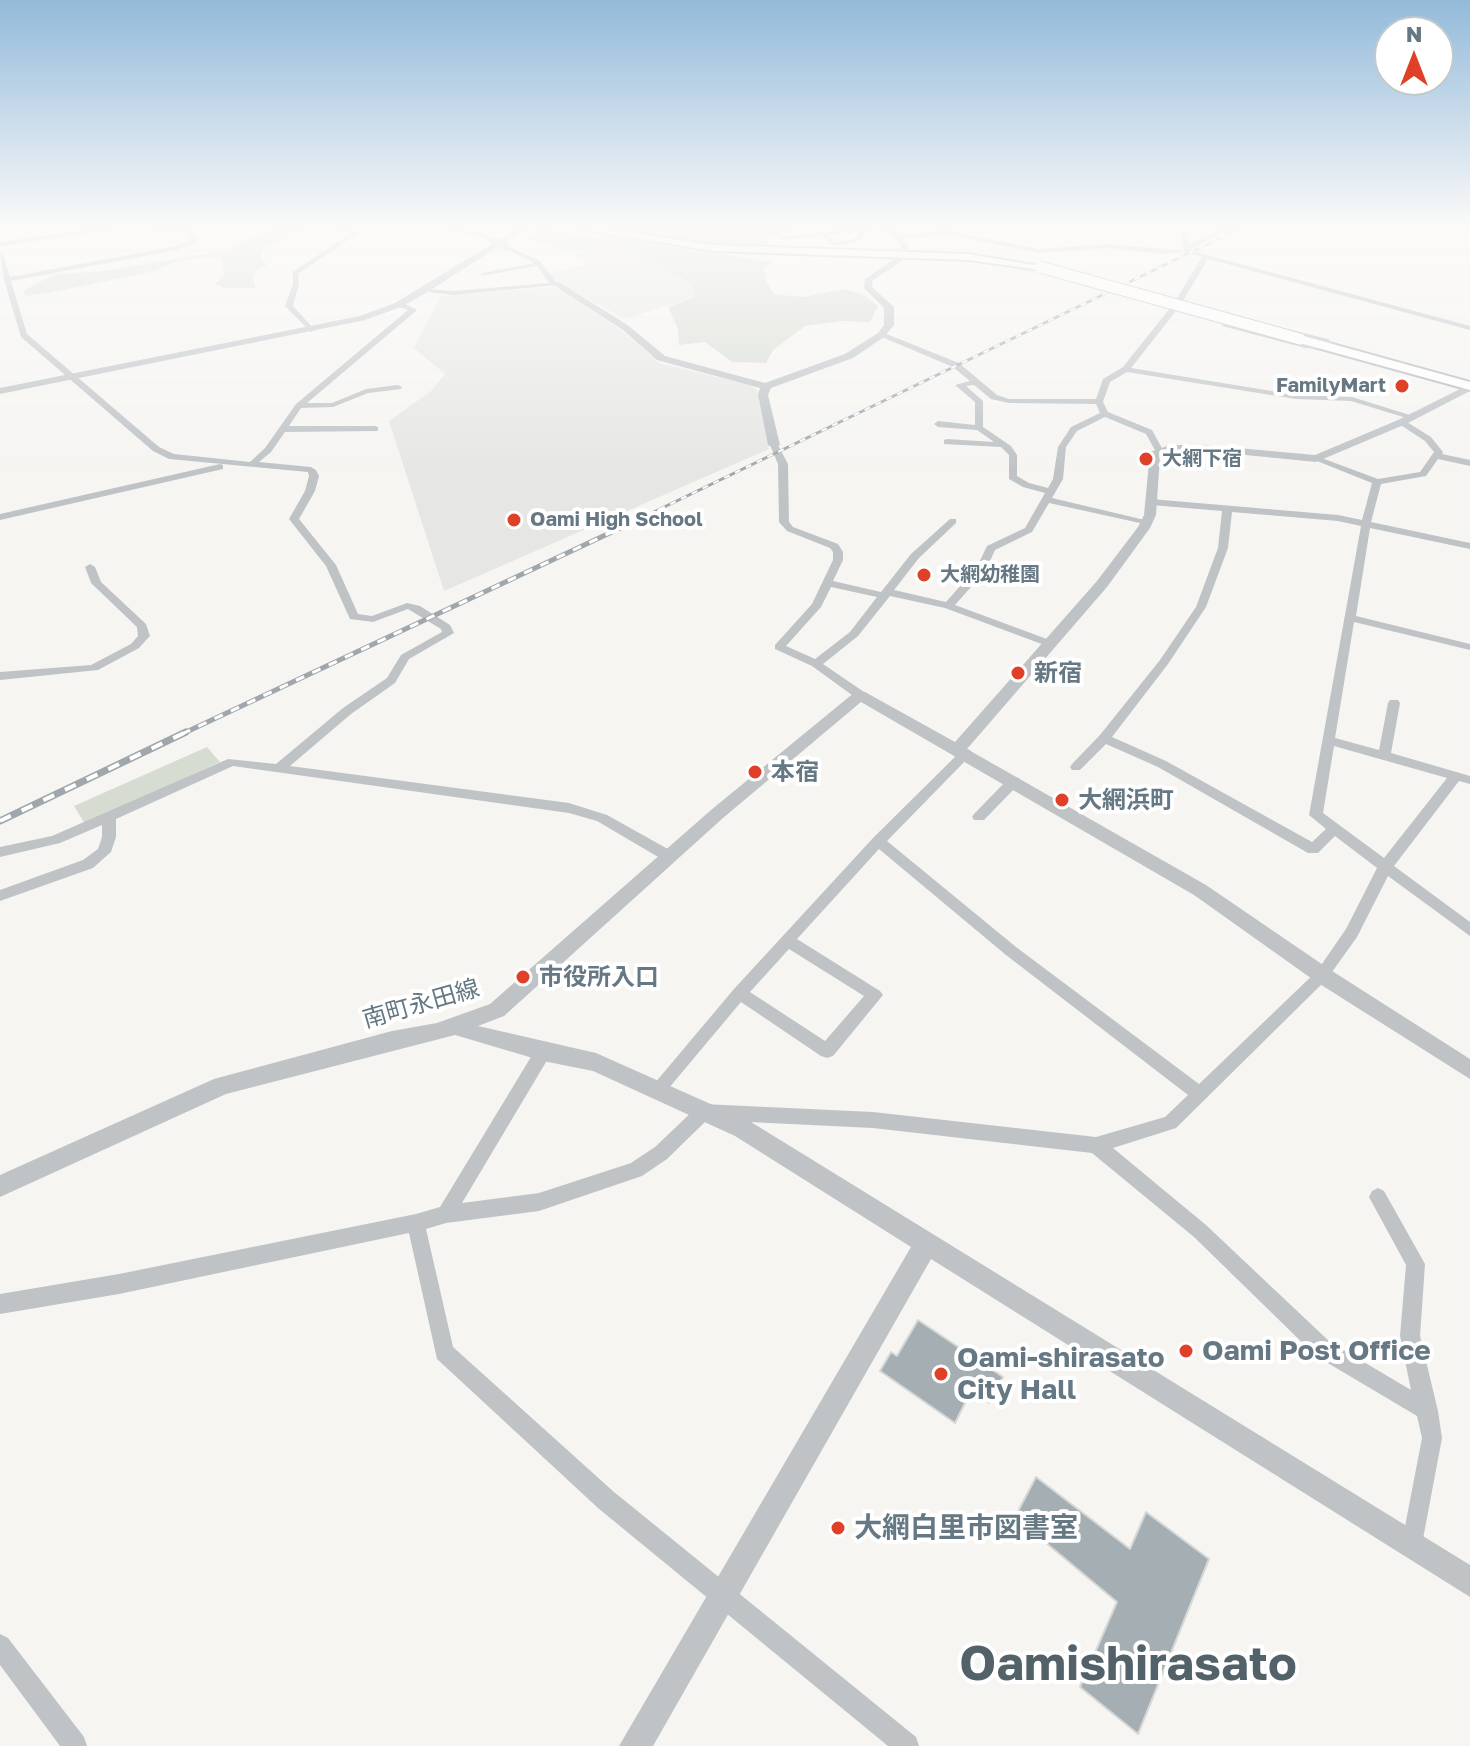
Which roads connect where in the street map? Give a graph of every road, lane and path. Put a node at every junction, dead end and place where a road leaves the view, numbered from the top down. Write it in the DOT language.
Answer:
graph roads {
  1 [pos="16,308"];
  2 [pos="291,308"];
  3 [pos="387,308"];
  4 [pos="409,308"];
  5 [pos="595,308"];
  6 [pos="889,308"];
  7 [pos="1190,308"];
  8 [pos="1206,308"];
  9 [pos="1400,308"];
  10 [pos="1173,309"];
  11 [pos="1470,328"];
  12 [pos="311,330"];
  13 [pos="881,335"];
  14 [pos="1334,348"];
  15 [pos="1126,369"];
  16 [pos="70,377"];
  17 [pos="975,382"];
  18 [pos="766,386"];
  19 [pos="398,387"];
  20 [pos="1470,387"];
  21 [pos="0,391"];
  22 [pos="1099,402"];
  23 [pos="333,405"];
  24 [pos="299,406"];
  25 [pos="1105,414"];
  26 [pos="1406,420"];
  27 [pos="938,424"];
  28 [pos="979,428"];
  29 [pos="283,429"];
  30 [pos="318,429"];
  31 [pos="375,429"];
  32 [pos="947,442"];
  33 [pos="774,445"];
  34 [pos="1004,445"];
  35 [pos="1159,450"];
  36 [pos="1437,456"];
  37 [pos="1316,459"];
  38 [pos="236,463"];
  39 [pos="253,463"];
  40 [pos="1470,463"];
  41 [pos="1377,482"];
  42 [pos="1051,496"];
  43 [pos="1151,502"];
  44 [pos="1227,510"];
  45 [pos="0,517"];
  46 [pos="953,521"];
  47 [pos="1146,523"];
  48 [pos="1366,523"];
  49 [pos="1470,546"];
  50 [pos="90,567"];
  51 [pos="828,583"];
  52 [pos="886,594"];
  53 [pos="948,606"];
  54 [pos="1350,618"];
  55 [pos="1051,644"];
  56 [pos="1470,647"];
  57 [pos="816,664"];
  58 [pos="0,676"];
  59 [pos="860,695"];
  60 [pos="1394,703"];
  61 [pos="1104,738"];
  62 [pos="1329,740"];
  63 [pos="962,751"];
  64 [pos="1384,755"];
  65 [pos="1470,764"];
  66 [pos="1076,767"];
  67 [pos="279,768"];
  68 [pos="1464,778"];
  69 [pos="1014,781"];
  70 [pos="109,817"];
  71 [pos="979,817"];
  72 [pos="1333,830"];
  73 [pos="878,841"];
  74 [pos="0,852"];
  75 [pos="670,857"];
  76 [pos="1385,867"];
  77 [pos="0,896"];
  78 [pos="1470,930"];
  79 [pos="787,940"];
  80 [pos="1322,975"];
  81 [pos="739,993"];
  82 [pos="458,1026"];
  83 [pos="543,1052"];
  84 [pos="1470,1070"];
  85 [pos="657,1090"];
  86 [pos="1200,1094"];
  87 [pos="703,1112"];
  88 [pos="1096,1145"];
  89 [pos="0,1186"];
  90 [pos="1378,1197"];
  91 [pos="446,1214"];
  92 [pos="416,1223"];
  93 [pos="926,1244"];
  94 [pos="0,1304"];
  95 [pos="1428,1411"];
  96 [pos="1412,1547"];
  97 [pos="1470,1582"];
  98 [pos="721,1596"];
  99 [pos="0,1646"];
  100 [pos="75,1746"];
  101 [pos="635,1746"];
  102 [pos="907,1746"];
  1 -- 16 [label="street"];
  2 -- 12 [label="street"];
  3 -- 12 [label="street"];
  4 -- 24 [label="street"];
  5 -- 18 [label="street"];
  6 -- 13 [label="street"];
  7 -- 14 [label="main road, bridge"];
  8 -- 14 [label="street"];
  9 -- 11 [label="street"];
  10 -- 14 [label="street"];
  10 -- 15 [label="street"];
  12 -- 16 [label="street"];
  13 -- 17 [label="street"];
  13 -- 18 [label="street"];
  14 -- 20 [label="main road"];
  15 -- 22 [label="street"];
  15 -- 26 [label="street"];
  16 -- 21 [label="street"];
  16 -- 38 [label="street"];
  17 -- 22 [label="street"];
  17 -- 28 [label="street"];
  18 -- 33 [label="street"];
  19 -- 23 [label="street"];
  20 -- 26 [label="street"];
  22 -- 25 [label="street"];
  23 -- 24 [label="street"];
  23 -- 30 [label="street"];
  24 -- 29 [label="street"];
  25 -- 35 [label="street"];
  25 -- 42 [label="street"];
  26 -- 36 [label="street"];
  26 -- 37 [label="street"];
  27 -- 28 [label="street"];
  28 -- 34 [label="street"];
  29 -- 30 [label="street"];
  29 -- 39 [label="street"];
  30 -- 31 [label="street"];
  32 -- 34 [label="street"];
  33 -- 51 [label="street"];
  34 -- 42 [label="street"];
  35 -- 37 [label="street"];
  35 -- 43 [label="street"];
  36 -- 40 [label="street"];
  36 -- 41 [label="street"];
  37 -- 41 [label="street"];
  38 -- 39 [label="street"];
  38 -- 45 [label="street"];
  39 -- 67 [label="street"];
  41 -- 48 [label="street"];
  42 -- 47 [label="street"];
  42 -- 53 [label="street"];
  43 -- 44 [label="street"];
  43 -- 47 [label="street"];
  44 -- 48 [label="street"];
  44 -- 61 [label="street"];
  46 -- 52 [label="street"];
  47 -- 55 [label="street"];
  48 -- 49 [label="street"];
  48 -- 54 [label="street"];
  50 -- 58 [label="street"];
  51 -- 52 [label="street"];
  51 -- 57 [label="street"];
  52 -- 53 [label="street"];
  52 -- 57 [label="street"];
  53 -- 55 [label="street"];
  54 -- 56 [label="street"];
  54 -- 62 [label="street"];
  55 -- 63 [label="street"];
  57 -- 59 [label="street"];
  59 -- 63 [label="street"];
  59 -- 75 [label="street, 南町永田線"];
  60 -- 64 [label="street"];
  61 -- 66 [label="street"];
  61 -- 72 [label="street"];
  62 -- 64 [label="street"];
  62 -- 72 [label="street"];
  63 -- 69 [label="street"];
  63 -- 73 [label="street"];
  64 -- 68 [label="street"];
  65 -- 68 [label="street"];
  67 -- 70 [label="street"];
  67 -- 75 [label="street"];
  68 -- 76 [label="street"];
  69 -- 71 [label="street"];
  69 -- 80 [label="street"];
  70 -- 74 [label="street"];
  70 -- 77 [label="street"];
  72 -- 76 [label="street"];
  73 -- 79 [label="street"];
  73 -- 86 [label="street"];
  75 -- 82 [label="street, 南町永田線"];
  76 -- 78 [label="street"];
  76 -- 80 [label="street"];
  79 -- 81 [label="street"];
  79 -- 81 [label="street"];
  80 -- 84 [label="street"];
  80 -- 86 [label="street"];
  81 -- 85 [label="street"];
  82 -- 83 [label="street"];
  82 -- 89 [label="street, 南町永田線"];
  83 -- 85 [label="street"];
  83 -- 91 [label="street"];
  85 -- 87 [label="street"];
  86 -- 88 [label="street"];
  87 -- 88 [label="street"];
  87 -- 91 [label="street"];
  87 -- 93 [label="street"];
  88 -- 95 [label="street"];
  90 -- 95 [label="street"];
  91 -- 92 [label="street"];
  92 -- 94 [label="street"];
  92 -- 98 [label="street"];
  93 -- 96 [label="street"];
  93 -- 98 [label="street"];
  95 -- 96 [label="street"];
  96 -- 97 [label="street"];
  98 -- 101 [label="street"];
  98 -- 102 [label="street"];
  99 -- 100 [label="street"];
}
